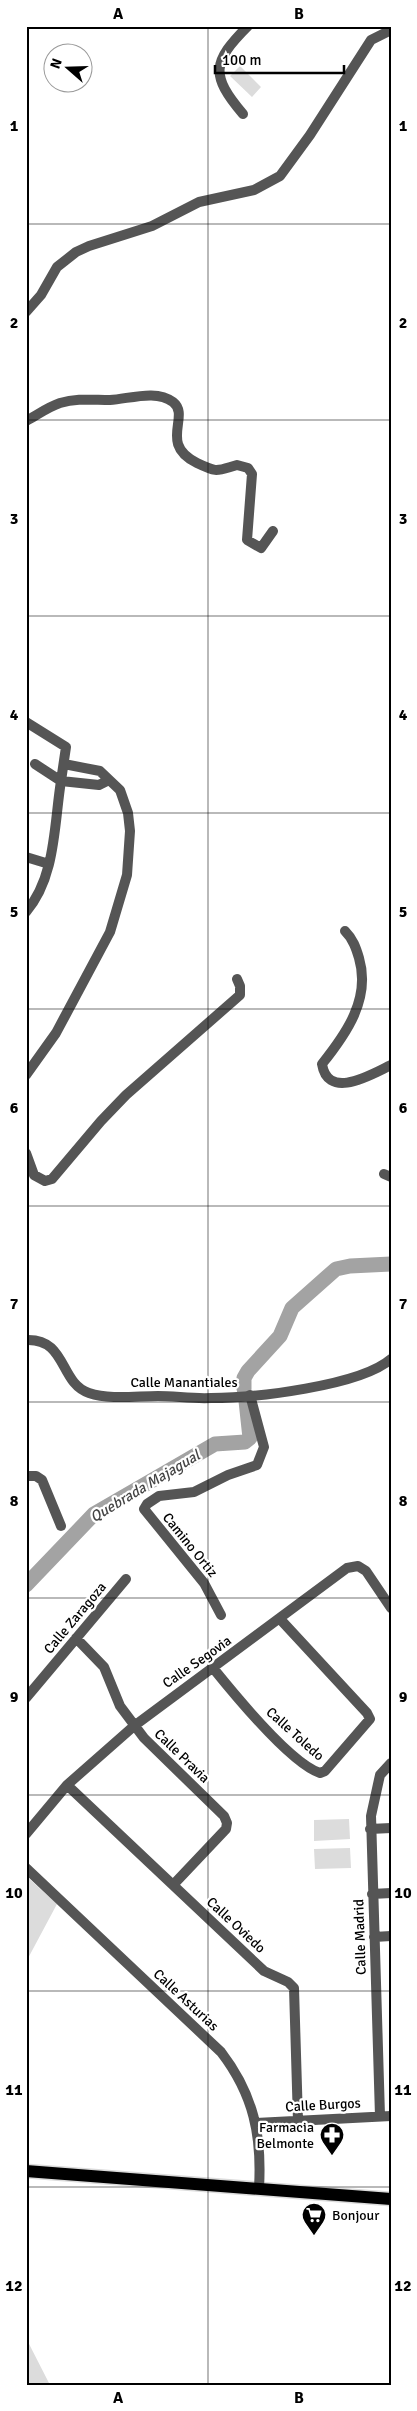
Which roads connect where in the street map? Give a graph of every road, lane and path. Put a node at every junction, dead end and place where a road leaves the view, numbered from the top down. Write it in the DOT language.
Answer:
graph roads {
  1 [pos="248,26"];
  2 [pos="391,30"];
  3 [pos="243,114"];
  4 [pos="26,312"];
  5 [pos="26,421"];
  6 [pos="273,531"];
  7 [pos="26,722"];
  8 [pos="35,764"];
  9 [pos="64,764"];
  10 [pos="109,780"];
  11 [pos="61,781"];
  12 [pos="26,856"];
  13 [pos="49,864"];
  14 [pos="26,912"];
  15 [pos="345,931"];
  16 [pos="237,979"];
  17 [pos="391,1065"];
  18 [pos="26,1075"];
  19 [pos="26,1154"];
  20 [pos="26,1340"];
  21 [pos="391,1359"];
  22 [pos="250,1395"];
  23 [pos="26,1476"];
  24 [pos="61,1526"];
  25 [pos="126,1579"];
  26 [pos="391,1608"];
  27 [pos="221,1615"];
  28 [pos="280,1619"];
  29 [pos="76,1638"];
  30 [pos="213,1668"];
  31 [pos="26,1698"];
  32 [pos="134,1726"];
  33 [pos="391,1763"];
  34 [pos="67,1785"];
  35 [pos="391,1828"];
  36 [pos="370,1829"];
  37 [pos="26,1834"];
  38 [pos="26,1868"];
  39 [pos="173,1885"];
  40 [pos="391,1893"];
  41 [pos="372,1894"];
  42 [pos="391,1936"];
  43 [pos="374,1937"];
  44 [pos="386,2116"];
  45 [pos="298,2120"];
  46 [pos="256,2123"];
  47 [pos="26,2171"];
  48 [pos="259,2188"];
  49 [pos="391,2198"];
  1 -- 3 [label="street"];
  2 -- 4 [label="street"];
  5 -- 6 [label="street"];
  7 -- 9 [label="street"];
  8 -- 11 [label="street"];
  9 -- 10 [label="street"];
  9 -- 11 [label="street"];
  10 -- 11 [label="street"];
  10 -- 18 [label="street"];
  11 -- 13 [label="street"];
  12 -- 13 [label="street"];
  13 -- 14 [label="street"];
  15 -- 17 [label="street"];
  16 -- 19 [label="street"];
  20 -- 22 [label="street, Calle Manantiales"];
  21 -- 22 [label="street, Calle Manantiales"];
  22 -- 27 [label="street, Camino Ortiz"];
  23 -- 24 [label="street"];
  25 -- 29 [label="street, Calle Zaragoza"];
  26 -- 28 [label="street, Calle Segovia"];
  28 -- 30 [label="street, Calle Segovia"];
  28 -- 30 [label="street, Calle Toledo"];
  29 -- 31 [label="street, Calle Zaragoza"];
  29 -- 32 [label="street, Calle Pravia"];
  30 -- 32 [label="street, Calle Segovia"];
  32 -- 34 [label="street, Calle Segovia"];
  32 -- 39 [label="street, Calle Pravia"];
  33 -- 36 [label="street, Calle Madrid"];
  34 -- 37 [label="street, Calle Segovia"];
  34 -- 39 [label="street, Calle Oviedo"];
  35 -- 36 [label="street"];
  36 -- 41 [label="street, Calle Madrid"];
  38 -- 46 [label="street, Calle Asturias"];
  39 -- 45 [label="street, Calle Oviedo"];
  40 -- 41 [label="street"];
  41 -- 43 [label="street, Calle Madrid"];
  42 -- 43 [label="street"];
  43 -- 44 [label="street, Calle Madrid"];
  44 -- 45 [label="street, Calle Burgos"];
  45 -- 46 [label="street, Calle Burgos"];
  46 -- 48 [label="street, Calle Asturias"];
  47 -- 48 [label="main road"];
  48 -- 49 [label="main road"];
}
